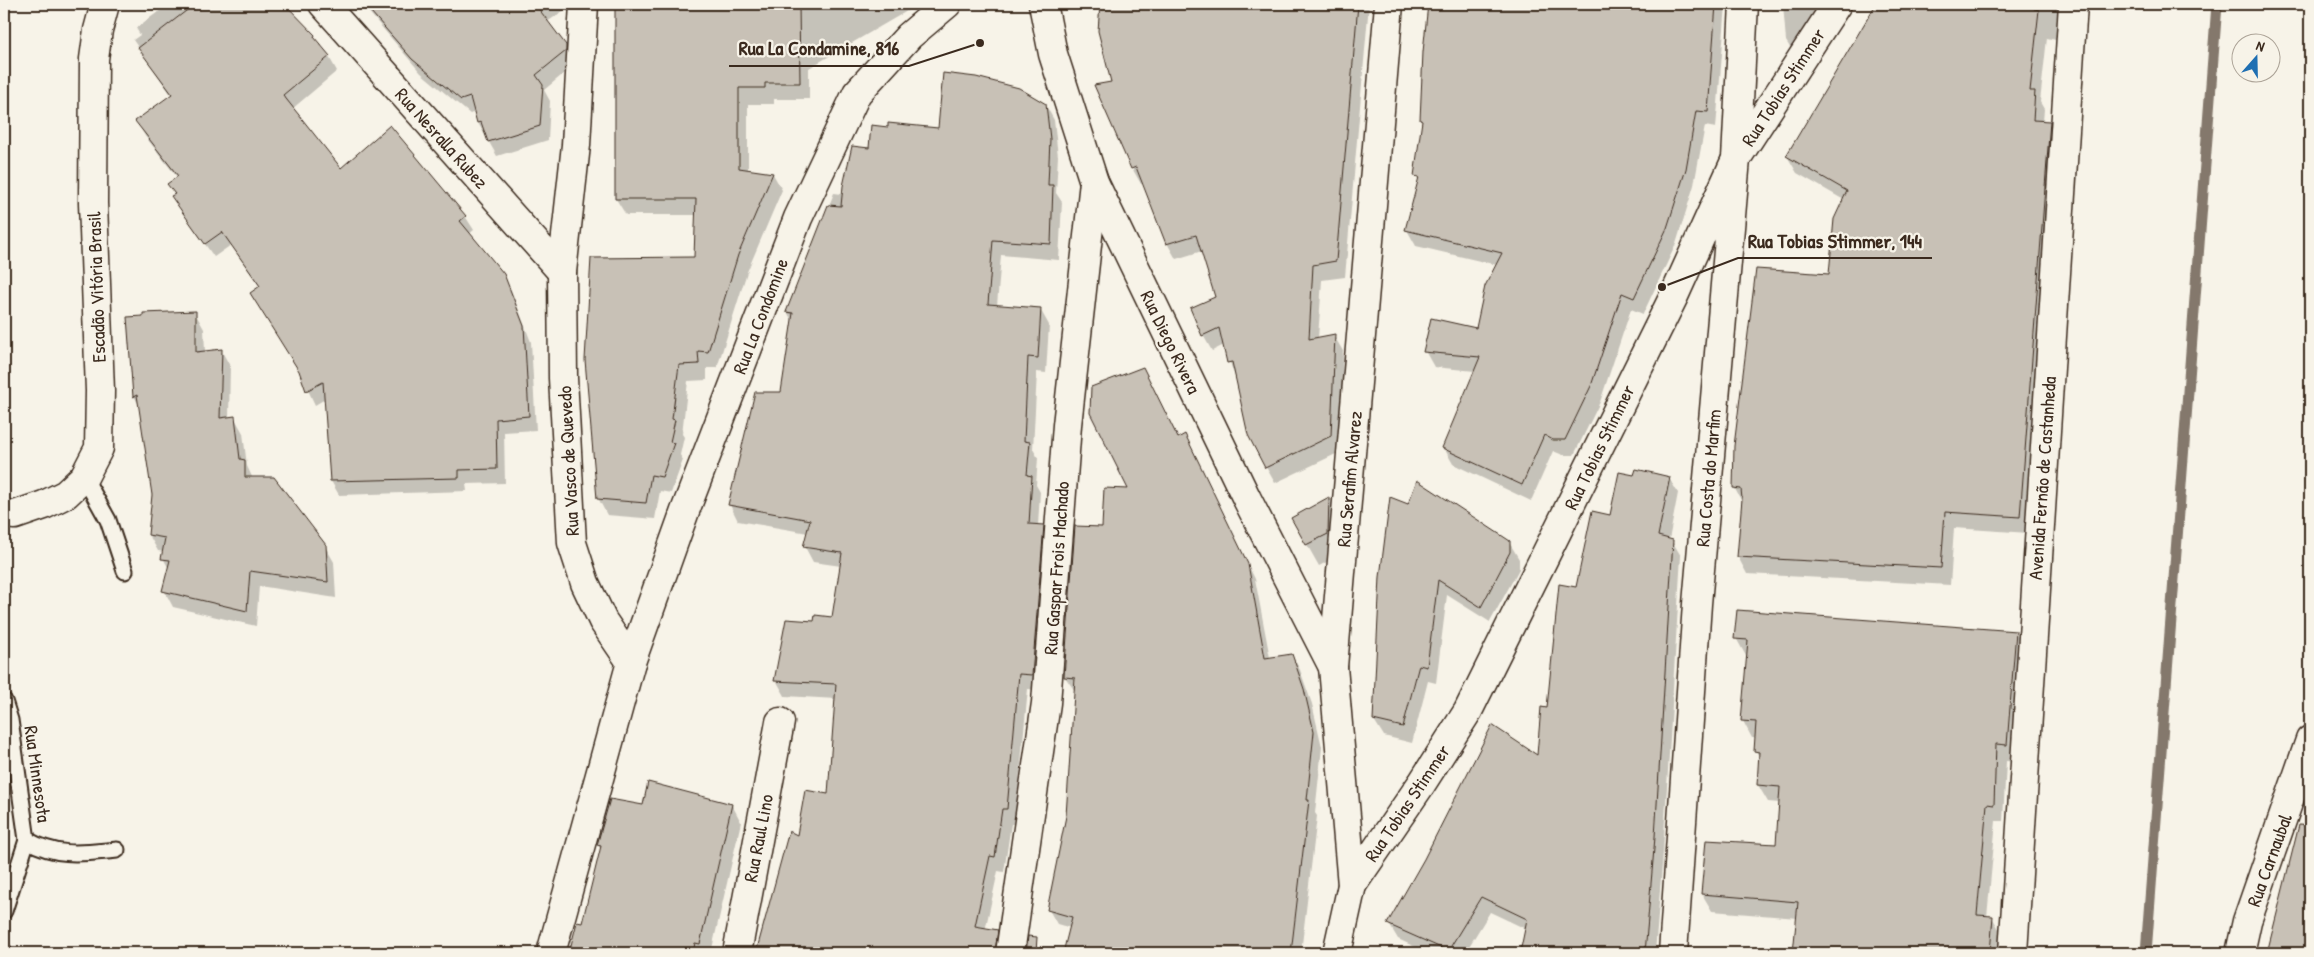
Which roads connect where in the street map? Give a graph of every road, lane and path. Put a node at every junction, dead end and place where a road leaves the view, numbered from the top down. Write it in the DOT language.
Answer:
graph roads {
  1 [pos="105,4"];
  2 [pos="323,4"];
  3 [pos="584,4"];
  4 [pos="947,4"];
  5 [pos="1043,4"];
  6 [pos="1389,4"];
  7 [pos="1744,4"];
  8 [pos="1837,4"];
  9 [pos="2073,4"];
  10 [pos="1736,159"];
  11 [pos="1094,182"];
  12 [pos="562,272"];
  13 [pos="84,476"];
  14 [pos="4,514"];
  15 [pos="125,571"];
  16 [pos="631,662"];
  17 [pos="1333,667"];
  18 [pos="4,701"];
  19 [pos="780,722"];
  20 [pos="2310,740"];
  21 [pos="27,840"];
  22 [pos="118,850"];
  23 [pos="1352,886"];
  24 [pos="4,911"];
  25 [pos="551,953"];
  26 [pos="737,953"];
  27 [pos="1010,953"];
  28 [pos="1337,953"];
  29 [pos="1673,953"];
  30 [pos="2013,953"];
  31 [pos="2240,953"];
  1 -- 13 [label="street, Escadão Vitória Brasil"];
  2 -- 12 [label="street, Rua Nesralla Rubez"];
  3 -- 12 [label="street, Rua Vasco de Quevedo"];
  4 -- 16 [label="street, Rua La Condomine"];
  5 -- 11 [label="street, Rua Diego Rivera"];
  6 -- 17 [label="street, Rua Serafim Alvarez"];
  7 -- 10 [label="street, Rua Costa do Marfim"];
  8 -- 10 [label="street, Rua Tobias Stimmer"];
  9 -- 30 [label="street, Avenida Fernão de Castanheda"];
  10 -- 23 [label="street, Rua Tobias Stimmer"];
  10 -- 29 [label="street, Rua Costa do Marfim"];
  11 -- 17 [label="street, Rua Diego Rivera"];
  11 -- 27 [label="street, Rua Gaspar Frois Machado"];
  12 -- 16 [label="street, Rua Vasco de Quevedo"];
  13 -- 14 [label="street, Escadão Vitória Brasil"];
  13 -- 15 [label="lane"];
  16 -- 25 [label="street"];
  17 -- 23 [label="street, Rua Serafim Alvarez"];
  18 -- 21 [label="lane, Rua Minnesota"];
  19 -- 26 [label="street, Rua Raul Lino"];
  20 -- 31 [label="street, Rua Carnaubal"];
  21 -- 22 [label="lane"];
  21 -- 24 [label="lane, Rua Minnesota"];
  23 -- 28 [label="street, Rua Serafim Alvarez"];
}
